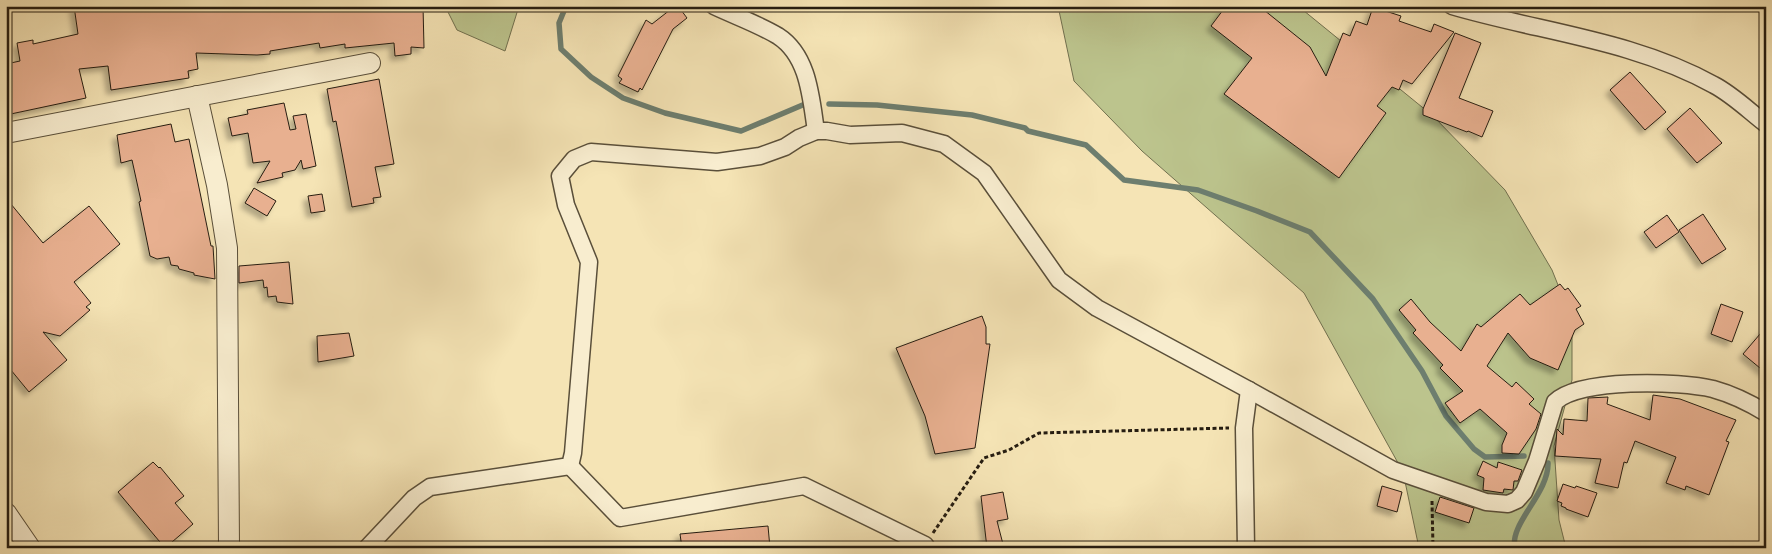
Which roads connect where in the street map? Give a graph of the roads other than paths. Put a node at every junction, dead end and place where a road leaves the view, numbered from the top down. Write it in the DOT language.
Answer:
graph roads {
  1 [pos="714,6"];
  2 [pos="1452,6"];
  3 [pos="370,63"];
  4 [pos="197,96"];
  5 [pos="1766,124"];
  6 [pos="816,131"];
  7 [pos="6,133"];
  8 [pos="1249,390"];
  9 [pos="1766,413"];
  10 [pos="570,466"];
  11 [pos="6,513"];
  12 [pos="926,546"];
  13 [pos="30,548"];
  14 [pos="229,548"];
  15 [pos="367,548"];
  16 [pos="1246,548"];
  1 -- 6 [label="street"];
  2 -- 5 [label="street"];
  3 -- 4 [label="street"];
  4 -- 7 [label="street"];
  4 -- 14 [label="street"];
  6 -- 8 [label="street"];
  6 -- 10 [label="street"];
  8 -- 9 [label="street"];
  8 -- 16 [label="street"];
  10 -- 12 [label="street"];
  10 -- 15 [label="street"];
  11 -- 13 [label="street"];
}
